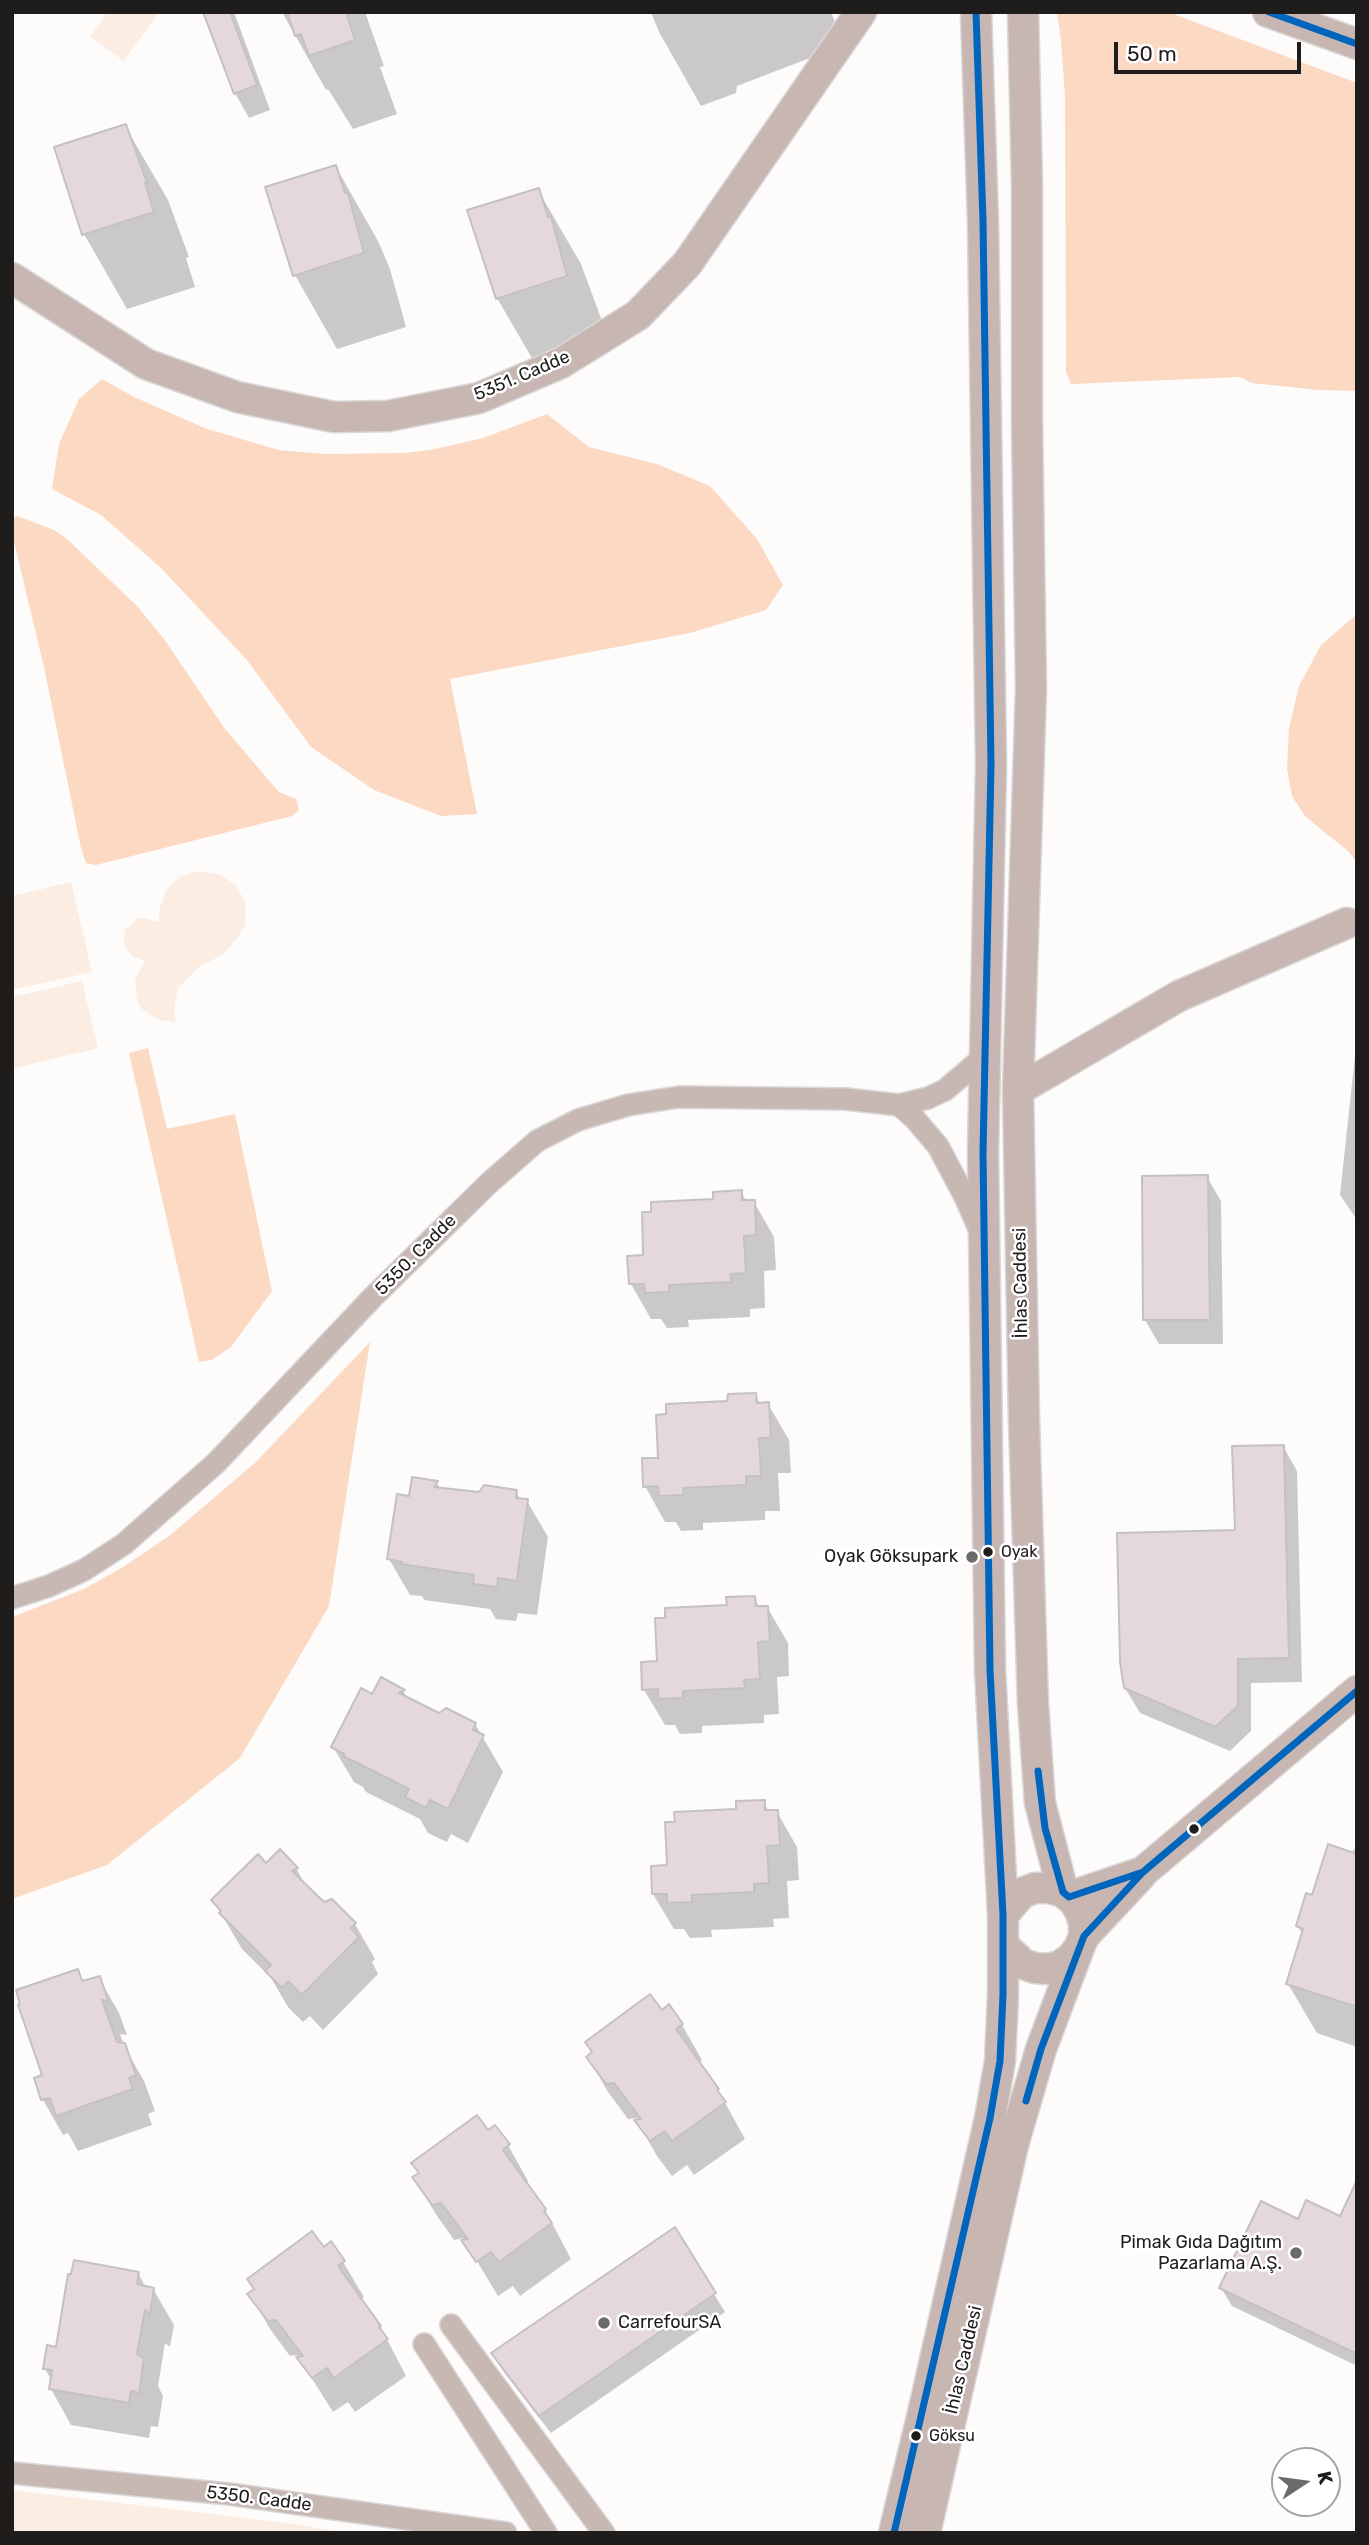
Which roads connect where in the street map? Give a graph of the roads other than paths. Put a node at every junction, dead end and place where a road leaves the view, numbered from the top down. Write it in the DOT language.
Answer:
graph roads {
  1 [pos="861,12"];
  2 [pos="976,12"];
  3 [pos="1023,12"];
  4 [pos="1268,12"];
  5 [pos="1357,44"];
  6 [pos="12,278"];
  7 [pos="1348,923"];
  8 [pos="985,1046"];
  9 [pos="1018,1090"];
  10 [pos="899,1105"];
  11 [pos="984,1241"];
  12 [pos="12,1598"];
  13 [pos="1357,1691"];
  14 [pos="1143,1872"];
  15 [pos="1066,1894"];
  16 [pos="1003,1914"];
  17 [pos="1081,1942"];
  18 [pos="1003,1945"];
  19 [pos="451,2325"];
  20 [pos="424,2344"];
  21 [pos="12,2473"];
  22 [pos="465,2529"];
  23 [pos="506,2533"];
  24 [pos="545,2533"];
  25 [pos="604,2533"];
  26 [pos="894,2533"];
  27 [pos="925,2533"];
  1 -- 6 [label="main road, 5351. Cadde"];
  2 -- 8 [label="main road, İhlas Caddesi"];
  3 -- 9 [label="main road, İhlas Caddesi"];
  4 -- 5 [label="main road"];
  7 -- 9 [label="main road"];
  8 -- 10 [label="street, 5350. Cadde"];
  8 -- 11 [label="main road, İhlas Caddesi"];
  9 -- 15 [label="main road, İhlas Caddesi"];
  10 -- 11 [label="street"];
  10 -- 12 [label="street, 5350. Cadde"];
  11 -- 16 [label="main road, İhlas Caddesi"];
  13 -- 14 [label="main road"];
  14 -- 15 [label="main road"];
  14 -- 17 [label="main road"];
  15 -- 16 [label="main road"];
  15 -- 17 [label="main road"];
  16 -- 18 [label="main road"];
  17 -- 18 [label="main road"];
  17 -- 27 [label="main road, İhlas Caddesi"];
  18 -- 26 [label="main road, İhlas Caddesi"];
  19 -- 25 [label="street"];
  20 -- 24 [label="street"];
  21 -- 22 [label="street, 5350. Cadde"];
  22 -- 23 [label="street, 5350. Cadde"];
}
